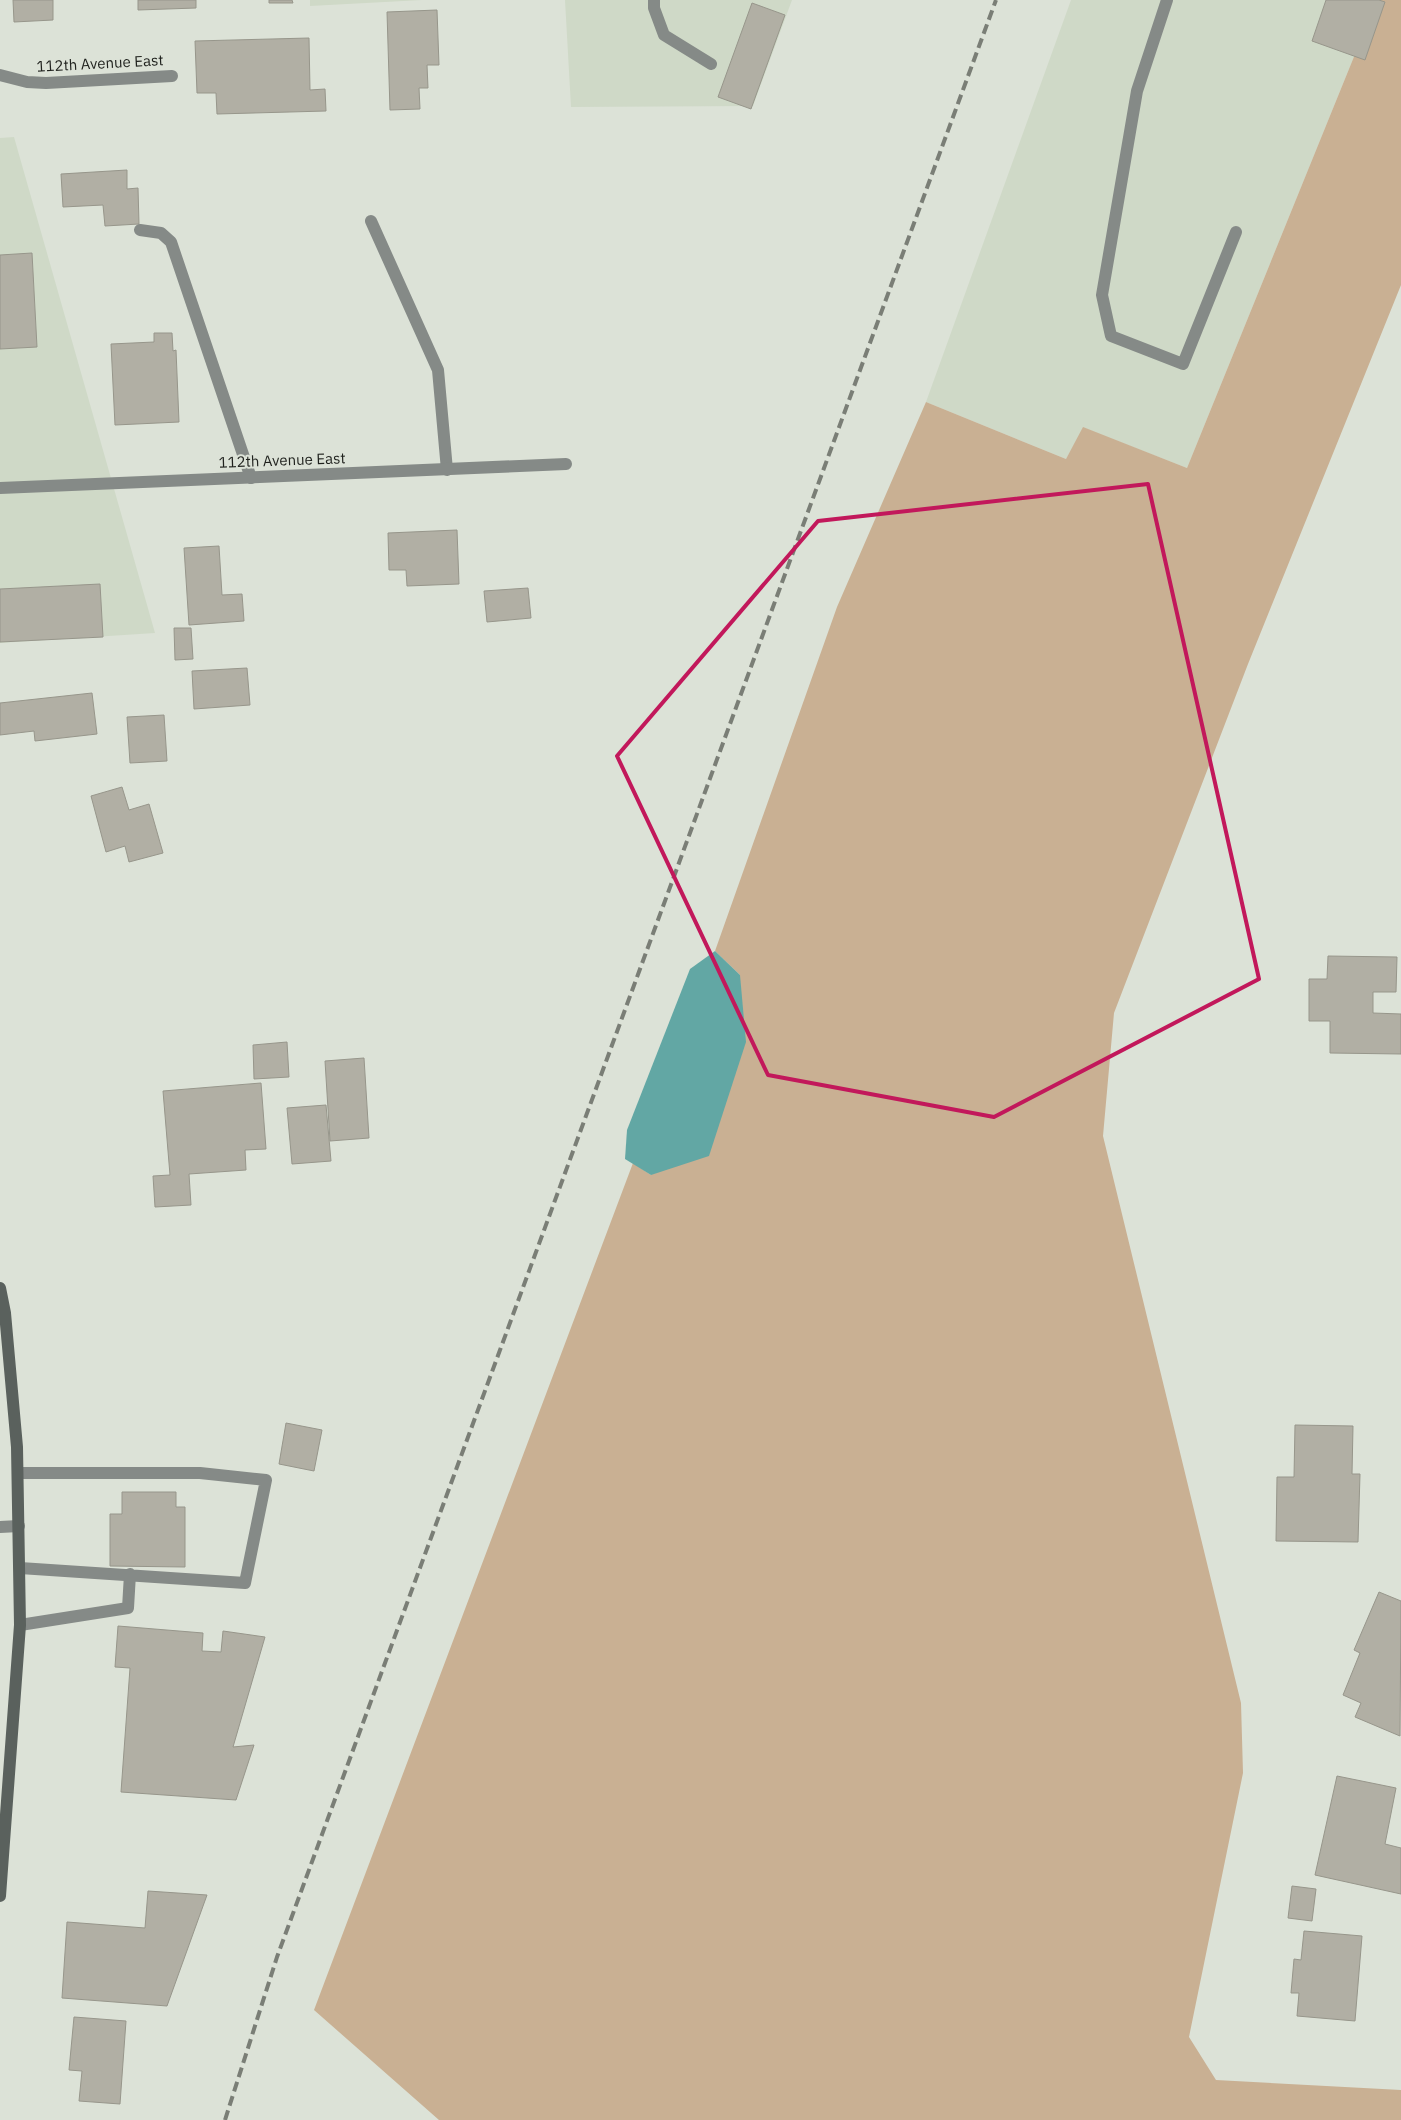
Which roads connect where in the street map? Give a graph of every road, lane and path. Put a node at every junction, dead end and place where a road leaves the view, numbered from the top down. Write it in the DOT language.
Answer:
graph roads {
  1 [pos="654,0"];
  2 [pos="1167,0"];
  3 [pos="711,64"];
  4 [pos="0,75"];
  5 [pos="172,76"];
  6 [pos="371,221"];
  7 [pos="140,230"];
  8 [pos="1236,232"];
  9 [pos="566,464"];
  10 [pos="447,470"];
  11 [pos="251,478"];
  12 [pos="0,488"];
  13 [pos="0,1288"];
  14 [pos="19,1473"];
  15 [pos="19,1526"];
  16 [pos="0,1527"];
  17 [pos="20,1568"];
  18 [pos="130,1574"];
  19 [pos="20,1625"];
  20 [pos="2,1850"];
  21 [pos="0,1896"];
  1 -- 3 [label="street"];
  2 -- 8 [label="street"];
  4 -- 5 [label="street, 112th Avenue East"];
  6 -- 10 [label="street"];
  7 -- 11 [label="street"];
  9 -- 10 [label="street, 112th Avenue East"];
  10 -- 11 [label="street, 112th Avenue East"];
  11 -- 12 [label="street, 112th Avenue East"];
  13 -- 14 [label="main road"];
  14 -- 15 [label="main road"];
  14 -- 18 [label="street"];
  15 -- 16 [label="street"];
  15 -- 17 [label="main road"];
  17 -- 18 [label="street"];
  17 -- 19 [label="main road"];
  18 -- 19 [label="street"];
  19 -- 20 [label="main road"];
  20 -- 21 [label="main road"];
}
